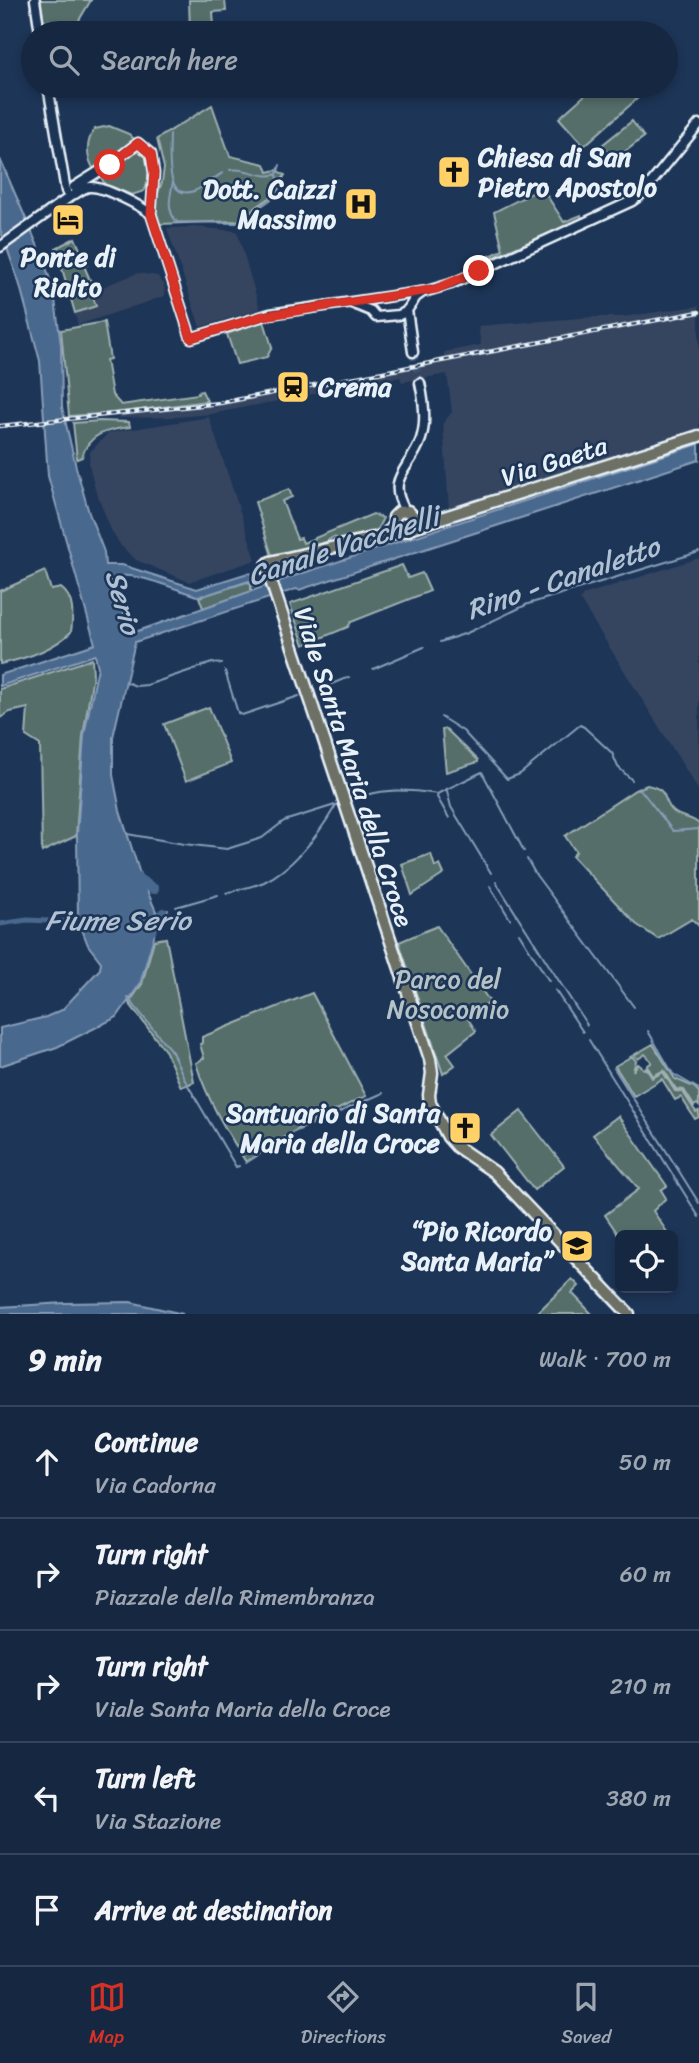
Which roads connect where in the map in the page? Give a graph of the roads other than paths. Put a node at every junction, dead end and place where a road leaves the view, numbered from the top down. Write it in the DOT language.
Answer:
graph roads {
  1 [pos="34,0"];
  2 [pos="38,21"];
  3 [pos="49,98"];
  4 [pos="699,124"];
  5 [pos="70,190"];
  6 [pos="151,214"];
  7 [pos="0,247"];
  8 [pos="423,292"];
  9 [pos="397,295"];
  10 [pos="349,302"];
  11 [pos="371,304"];
  12 [pos="408,309"];
  13 [pos="399,315"];
  14 [pos="408,327"];
  15 [pos="413,352"];
  16 [pos="420,383"];
  17 [pos="699,436"];
  18 [pos="401,508"];
  19 [pos="416,525"];
  20 [pos="398,528"];
  21 [pos="629,1314"];
  1 -- 2 [label="street"];
  3 -- 5 [label="street"];
  4 -- 8 [label="street"];
  5 -- 6 [label="street"];
  5 -- 6 [label="street"];
  5 -- 7 [label="street"];
  6 -- 10 [label="street"];
  8 -- 9 [label="street"];
  8 -- 12 [label="street"];
  9 -- 11 [label="street"];
  9 -- 12 [label="street"];
  10 -- 11 [label="street"];
  10 -- 11 [label="street"];
  11 -- 13 [label="street"];
  12 -- 13 [label="street"];
  12 -- 14 [label="street"];
  13 -- 14 [label="street"];
  14 -- 15 [label="street"];
  16 -- 18 [label="street"];
  17 -- 19 [label="main road, Via Gaeta"];
  18 -- 19 [label="main road"];
  18 -- 20 [label="main road"];
  19 -- 20 [label="main road, Via Gaeta"];
  20 -- 21 [label="main road, Viale Santa Maria della Croce"];
}
